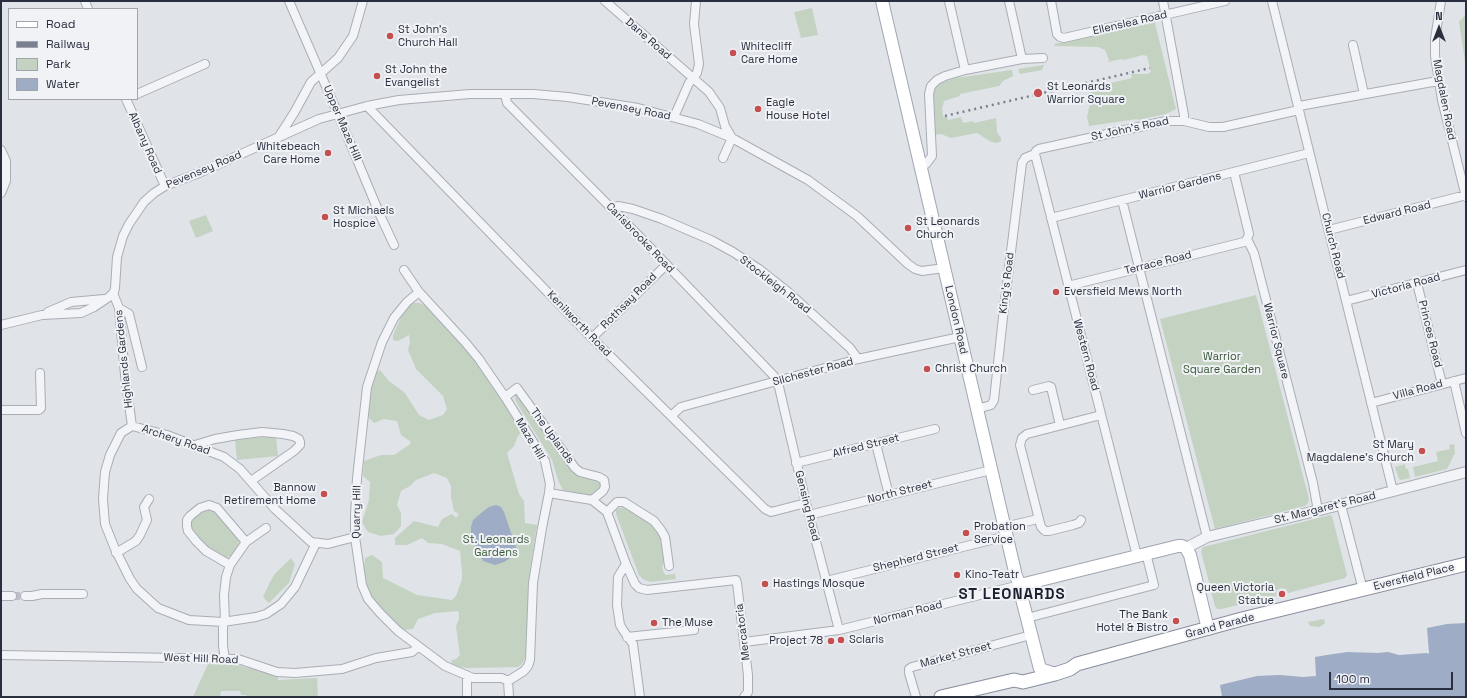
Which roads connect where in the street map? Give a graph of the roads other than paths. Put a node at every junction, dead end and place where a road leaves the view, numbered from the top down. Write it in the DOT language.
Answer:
graph roads {
  1 [pos="290,1"];
  2 [pos="363,1"];
  3 [pos="605,1"];
  4 [pos="696,1"];
  5 [pos="882,1"];
  6 [pos="949,1"];
  7 [pos="1008,1"];
  8 [pos="1051,1"];
  9 [pos="1163,1"];
  10 [pos="1225,1"];
  11 [pos="1272,1"];
  12 [pos="1441,1"];
  13 [pos="1166,14"];
  14 [pos="1353,45"];
  15 [pos="1043,58"];
  16 [pos="1022,59"];
  17 [pos="205,64"];
  18 [pos="964,70"];
  19 [pos="321,73"];
  20 [pos="693,77"];
  21 [pos="1438,81"];
  22 [pos="138,94"];
  23 [pos="505,94"];
  24 [pos="1364,94"];
  25 [pos="126,100"];
  26 [pos="367,106"];
  27 [pos="1299,108"];
  28 [pos="338,114"];
  29 [pos="674,117"];
  30 [pos="1184,121"];
  31 [pos="278,138"];
  32 [pos="732,138"];
  33 [pos="1,150"];
  34 [pos="1309,153"];
  35 [pos="1035,154"];
  36 [pos="723,158"];
  37 [pos="920,166"];
  38 [pos="1234,172"];
  39 [pos="165,186"];
  40 [pos="1,193"];
  41 [pos="1466,196"];
  42 [pos="1122,200"];
  43 [pos="611,208"];
  44 [pos="1051,218"];
  45 [pos="1329,230"];
  46 [pos="1247,239"];
  47 [pos="394,245"];
  48 [pos="666,265"];
  49 [pos="1139,267"];
  50 [pos="944,268"];
  51 [pos="404,270"];
  52 [pos="1466,270"];
  53 [pos="1418,283"];
  54 [pos="1068,286"];
  55 [pos="419,292"];
  56 [pos="112,293"];
  57 [pos="106,299"];
  58 [pos="1346,301"];
  59 [pos="119,308"];
  60 [pos="42,315"];
  61 [pos="1,325"];
  62 [pos="960,337"];
  63 [pos="592,338"];
  64 [pos="858,359"];
  65 [pos="142,367"];
  66 [pos="40,373"];
  67 [pos="1466,378"];
  68 [pos="777,381"];
  69 [pos="1454,381"];
  70 [pos="1442,384"];
  71 [pos="1033,390"];
  72 [pos="505,397"];
  73 [pos="1371,403"];
  74 [pos="977,408"];
  75 [pos="1,410"];
  76 [pos="1101,415"];
  77 [pos="671,416"];
  78 [pos="1060,425"];
  79 [pos="132,426"];
  80 [pos="935,429"];
  81 [pos="1466,433"];
  82 [pos="876,444"];
  83 [pos="195,445"];
  84 [pos="796,463"];
  85 [pos="991,470"];
  86 [pos="1466,472"];
  87 [pos="251,481"];
  88 [pos="1393,491"];
  89 [pos="549,493"];
  90 [pos="889,495"];
  91 [pos="148,499"];
  92 [pos="592,500"];
  93 [pos="806,504"];
  94 [pos="1341,505"];
  95 [pos="1318,511"];
  96 [pos="607,512"];
  97 [pos="809,515"];
  98 [pos="1038,519"];
  99 [pos="1081,520"];
  100 [pos="266,528"];
  101 [pos="1006,531"];
  102 [pos="355,536"];
  103 [pos="1207,537"];
  104 [pos="246,542"];
  105 [pos="316,544"];
  106 [pos="1186,548"];
  107 [pos="116,553"];
  108 [pos="1142,554"];
  109 [pos="626,564"];
  110 [pos="1466,564"];
  111 [pos="230,565"];
  112 [pos="669,566"];
  113 [pos="826,580"];
  114 [pos="1020,585"];
  115 [pos="1363,590"];
  116 [pos="83,594"];
  117 [pos="1,596"];
  118 [pos="12,596"];
  119 [pos="25,596"];
  120 [pos="1027,618"];
  121 [pos="224,622"];
  122 [pos="1208,629"];
  123 [pos="694,630"];
  124 [pos="839,630"];
  125 [pos="1031,635"];
  126 [pos="627,637"];
  127 [pos="744,642"];
  128 [pos="418,647"];
  129 [pos="1,655"];
  130 [pos="225,659"];
  131 [pos="1077,664"];
  132 [pos="1040,669"];
  133 [pos="1055,674"];
  134 [pos="467,676"];
  135 [pos="1014,680"];
  136 [pos="508,681"];
  137 [pos="467,697"];
  138 [pos="509,697"];
  139 [pos="640,697"];
  140 [pos="744,697"];
  141 [pos="916,697"];
  142 [pos="941,697"];
  1 -- 19 [label="street, Upper Maze Hill"];
  2 -- 19 [label="street"];
  3 -- 20 [label="street, Dane Road"];
  4 -- 20 [label="street"];
  5 -- 37 [label="main road, London Road"];
  6 -- 18 [label="street"];
  7 -- 16 [label="street"];
  8 -- 13 [label="street, Ellenslea Road"];
  9 -- 13 [label="street"];
  10 -- 13 [label="street, Ellenslea Road"];
  11 -- 27 [label="street, Church Road"];
  12 -- 21 [label="street, Magdalen Road"];
  13 -- 30 [label="street"];
  14 -- 24 [label="street"];
  15 -- 16 [label="street"];
  16 -- 18 [label="street"];
  17 -- 22 [label="street"];
  18 -- 37 [label="street"];
  19 -- 28 [label="street, Upper Maze Hill"];
  19 -- 31 [label="street"];
  20 -- 29 [label="street"];
  20 -- 32 [label="street, Dane Road"];
  21 -- 24 [label="street, St John's Road"];
  21 -- 41 [label="street, Magdalen Road"];
  23 -- 26 [label="street, Pevensey Road"];
  23 -- 29 [label="street, Pevensey Road"];
  23 -- 43 [label="street, Carisbrooke Road"];
  24 -- 27 [label="street, St John's Road"];
  25 -- 39 [label="street, Albany Road"];
  26 -- 28 [label="street, Pevensey Road"];
  26 -- 63 [label="street, Kenilworth Road"];
  27 -- 30 [label="street, St John's Road"];
  27 -- 34 [label="street, Church Road"];
  28 -- 31 [label="street, Pevensey Road"];
  28 -- 47 [label="street, Upper Maze Hill"];
  29 -- 32 [label="street, Pevensey Road"];
  30 -- 35 [label="street, St John's Road"];
  31 -- 39 [label="street, Pevensey Road"];
  32 -- 36 [label="street"];
  32 -- 50 [label="street, Pevensey Road"];
  33 -- 40 [label="street"];
  34 -- 38 [label="street, Warrior Gardens"];
  34 -- 45 [label="street, Church Road"];
  35 -- 44 [label="street, Western Road"];
  35 -- 74 [label="street, King's Road"];
  37 -- 50 [label="main road, London Road"];
  38 -- 42 [label="street, Warrior Gardens"];
  38 -- 46 [label="street, Warrior Square"];
  39 -- 56 [label="street, Pevensey Road"];
  41 -- 45 [label="street, Edward Road"];
  42 -- 44 [label="street, Warrior Gardens"];
  42 -- 49 [label="street"];
  43 -- 48 [label="street, Carisbrooke Road"];
  43 -- 64 [label="street, Stockleigh Road"];
  44 -- 54 [label="street, Western Road"];
  45 -- 58 [label="street, Church Road"];
  46 -- 49 [label="street, Terrace Road"];
  46 -- 95 [label="street, Warrior Square"];
  48 -- 63 [label="street, Rothsay Road"];
  48 -- 68 [label="street, Carisbrooke Road"];
  49 -- 54 [label="street, Terrace Road"];
  49 -- 103 [label="street"];
  50 -- 62 [label="main road, London Road"];
  51 -- 55 [label="street, Maze Hill"];
  52 -- 53 [label="street, Victoria Road"];
  53 -- 58 [label="street, Victoria Road"];
  53 -- 70 [label="street, Princes Road"];
  54 -- 76 [label="street, Western Road"];
  55 -- 72 [label="street, Maze Hill"];
  55 -- 102 [label="street, Quarry Hill"];
  56 -- 57 [label="street"];
  56 -- 59 [label="street, Highlands Gardens"];
  57 -- 60 [label="street"];
  57 -- 60 [label="street"];
  58 -- 73 [label="street, Church Road"];
  59 -- 65 [label="street"];
  59 -- 79 [label="street, Highlands Gardens"];
  60 -- 61 [label="street"];
  62 -- 64 [label="street, Silchester Road"];
  62 -- 74 [label="main road, London Road"];
  63 -- 77 [label="street, Kenilworth Road"];
  64 -- 68 [label="street, Silchester Road"];
  66 -- 75 [label="street"];
  67 -- 69 [label="street, Villa Road"];
  68 -- 77 [label="street, Silchester Road"];
  68 -- 84 [label="street, Gensing Road"];
  69 -- 70 [label="street, Villa Road"];
  69 -- 81 [label="street"];
  70 -- 73 [label="street, Villa Road"];
  71 -- 78 [label="street"];
  72 -- 89 [label="street, Maze Hill"];
  72 -- 92 [label="street, The Uplands"];
  73 -- 88 [label="street, Church Road"];
  74 -- 85 [label="main road, London Road"];
  76 -- 78 [label="street"];
  76 -- 108 [label="street, Western Road"];
  77 -- 93 [label="street, Kenilworth Road"];
  78 -- 98 [label="street"];
  79 -- 83 [label="street, Archery Road"];
  79 -- 107 [label="street, Archery Road"];
  80 -- 82 [label="street, Alfred Street"];
  82 -- 84 [label="street, Alfred Street"];
  82 -- 90 [label="street"];
  83 -- 87 [label="street, Archery Road"];
  83 -- 87 [label="street"];
  84 -- 93 [label="street, Gensing Road"];
  85 -- 90 [label="street, North Street"];
  85 -- 101 [label="main road, London Road"];
  86 -- 88 [label="street, St. Margaret's Road"];
  87 -- 105 [label="street, Archery Road"];
  88 -- 94 [label="street, St. Margaret's Road"];
  89 -- 92 [label="street"];
  89 -- 136 [label="street, Maze Hill"];
  90 -- 97 [label="street, North Street"];
  91 -- 107 [label="street"];
  92 -- 96 [label="street"];
  93 -- 97 [label="street, Gensing Road"];
  94 -- 95 [label="street, St. Margaret's Road"];
  94 -- 115 [label="street"];
  95 -- 103 [label="street, St. Margaret's Road"];
  96 -- 109 [label="street"];
  96 -- 112 [label="street"];
  97 -- 113 [label="street, Gensing Road"];
  98 -- 99 [label="street"];
  98 -- 101 [label="street, Shepherd Street"];
  100 -- 104 [label="street"];
  101 -- 113 [label="street, Shepherd Street"];
  101 -- 114 [label="main road, London Road"];
  102 -- 105 [label="street"];
  102 -- 128 [label="street, Quarry Hill"];
  103 -- 106 [label="street, St. Margaret's Road"];
  104 -- 111 [label="street"];
  104 -- 111 [label="street"];
  105 -- 121 [label="street, Archery Road"];
  106 -- 108 [label="main road, Norman Road"];
  106 -- 122 [label="main road"];
  107 -- 121 [label="street, Archery Road"];
  108 -- 114 [label="main road, Norman Road"];
  108 -- 120 [label="street, Western Road"];
  109 -- 126 [label="street"];
  109 -- 127 [label="street, Mercatoria"];
  110 -- 115 [label="highway, Eversfield Place"];
  111 -- 121 [label="street"];
  113 -- 124 [label="street, Gensing Road"];
  114 -- 120 [label="main road, London Road"];
  114 -- 124 [label="street, Norman Road"];
  115 -- 122 [label="highway, Grand Parade"];
  116 -- 119 [label="street"];
  117 -- 118 [label="street"];
  120 -- 125 [label="main road, London Road"];
  121 -- 130 [label="street"];
  122 -- 131 [label="highway, Grand Parade"];
  123 -- 126 [label="street"];
  124 -- 127 [label="street, Norman Road"];
  125 -- 132 [label="main road, London Road"];
  125 -- 141 [label="street, Market Street"];
  126 -- 139 [label="street"];
  127 -- 140 [label="street, Mercatoria"];
  128 -- 130 [label="street, West Hill Road"];
  128 -- 134 [label="street, Quarry Hill"];
  129 -- 130 [label="street, West Hill Road"];
  131 -- 132 [label="highway, Grand Parade"];
  131 -- 133 [label="highway, Grand Parade"];
  132 -- 133 [label="main road"];
  132 -- 135 [label="highway, Grand Parade"];
  133 -- 135 [label="highway, Grand Parade"];
  134 -- 136 [label="street, Quarry Hill"];
  134 -- 137 [label="street"];
  135 -- 142 [label="highway, Grand Parade"];
  136 -- 138 [label="street"];
}
